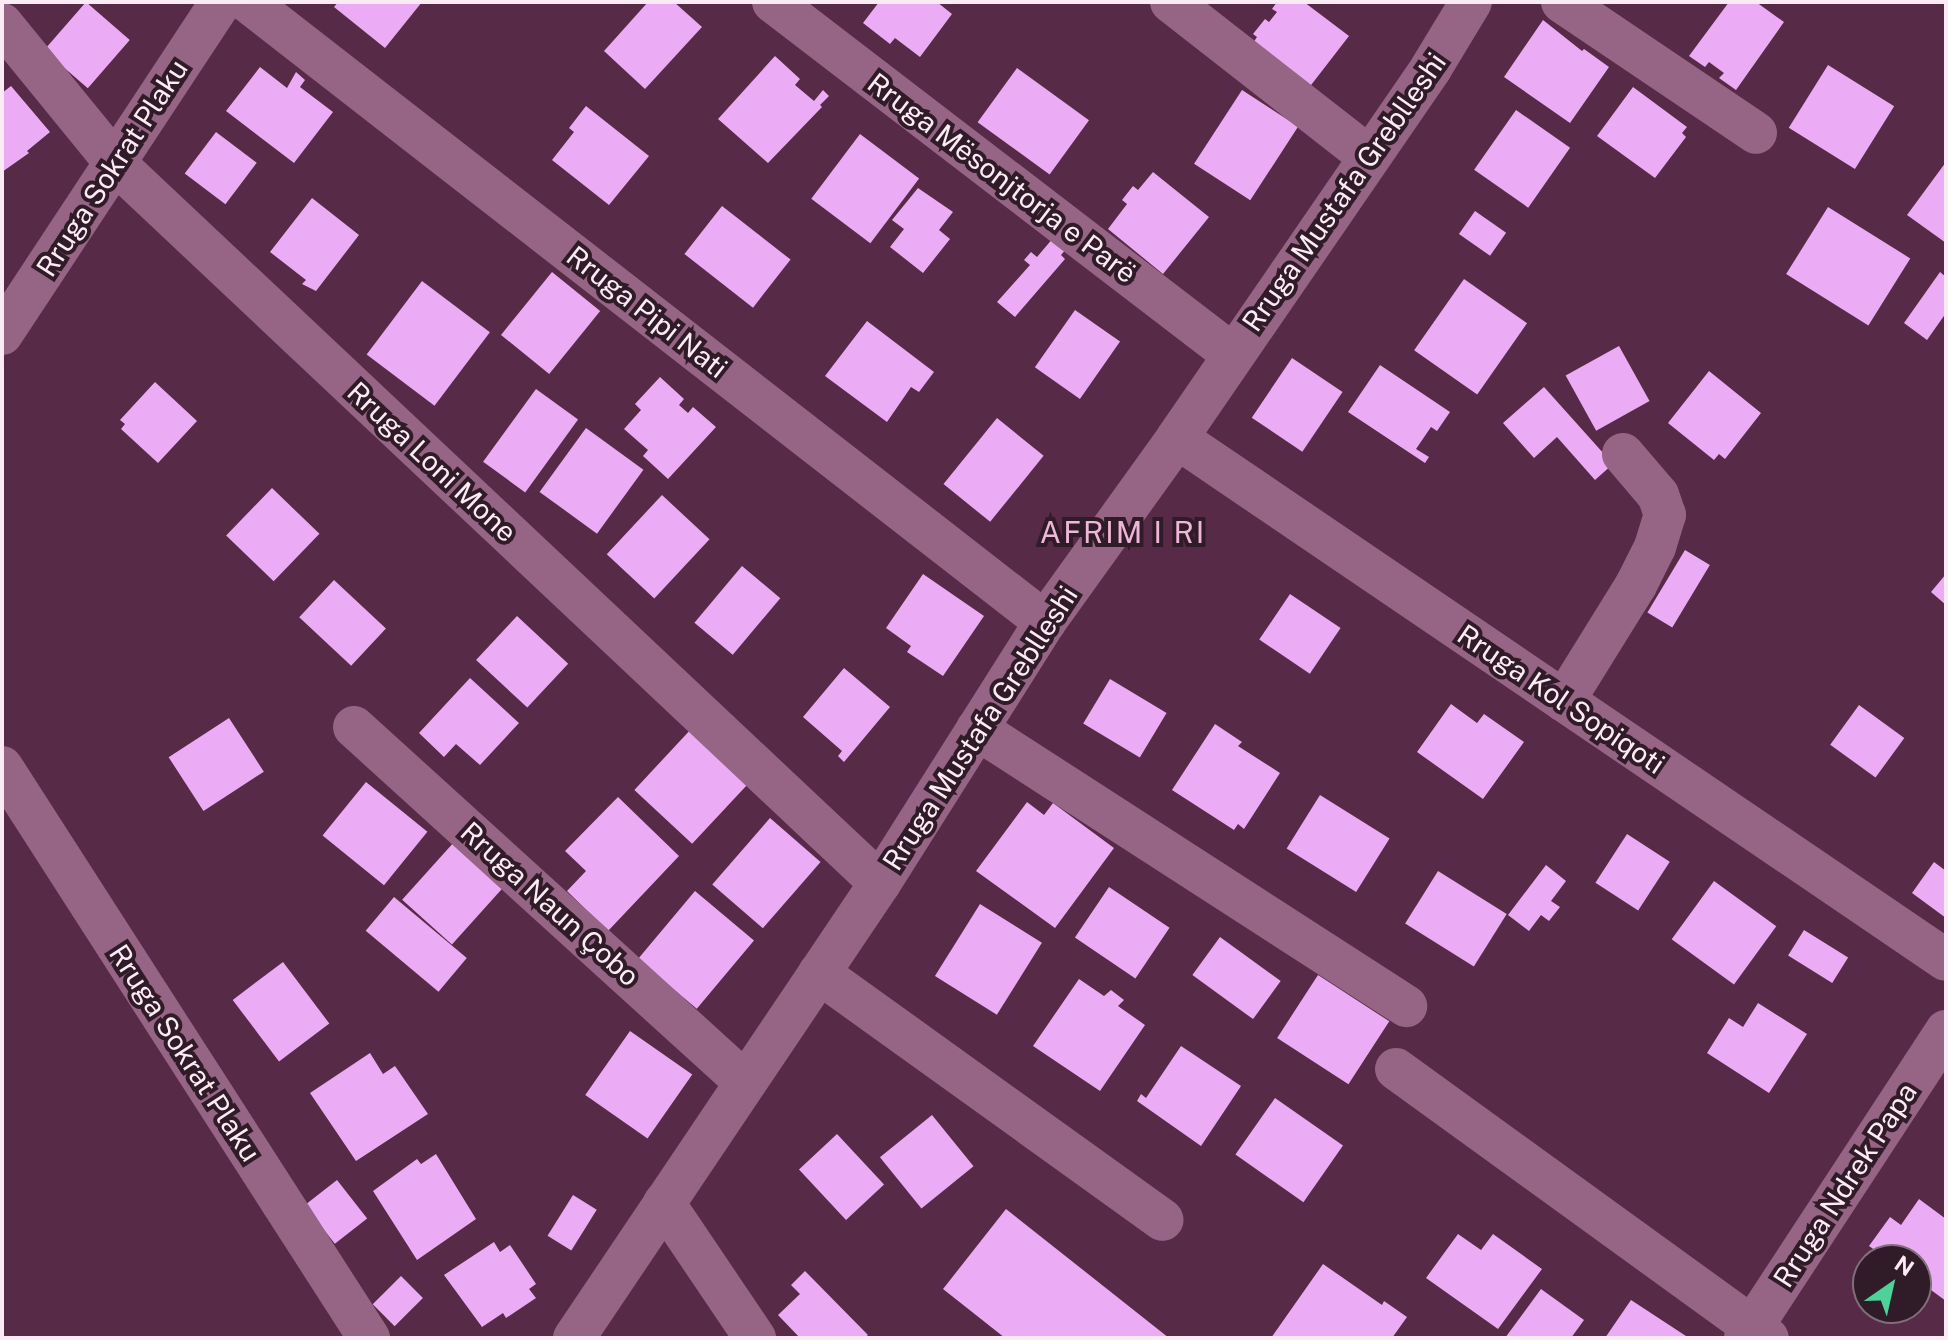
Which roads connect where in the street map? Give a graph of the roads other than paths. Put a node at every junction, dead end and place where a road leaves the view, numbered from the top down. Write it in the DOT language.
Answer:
graph roads {
  1 [pos="221,2"];
  2 [pos="248,2"];
  3 [pos="773,2"];
  4 [pos="1171,2"];
  5 [pos="1471,2"];
  6 [pos="1562,2"];
  7 [pos="2,24"];
  8 [pos="1756,133"];
  9 [pos="1368,156"];
  10 [pos="116,164"];
  11 [pos="2,334"];
  12 [pos="1232,354"];
  13 [pos="1177,438"];
  14 [pos="1623,454"];
  15 [pos="1045,622"];
  16 [pos="1564,701"];
  17 [pos="354,727"];
  18 [pos="977,729"];
  19 [pos="2,767"];
  20 [pos="880,883"];
  21 [pos="1946,960"];
  22 [pos="819,973"];
  23 [pos="1406,1006"];
  24 [pos="1946,1031"];
  25 [pos="1396,1069"];
  26 [pos="745,1082"];
  27 [pos="664,1203"];
  28 [pos="1163,1220"];
  29 [pos="1755,1334"];
  30 [pos="369,1338"];
  31 [pos="574,1338"];
  32 [pos="755,1338"];
  1 -- 10 [label="street, Rruga Sokrat Plaku"];
  2 -- 15 [label="street, Rruga Pipi Nati"];
  3 -- 12 [label="street, Rruga Mësonjtorja e Parë"];
  4 -- 9 [label="street"];
  5 -- 9 [label="street, Rruga Mustafa Greblleshi"];
  6 -- 8 [label="street"];
  7 -- 10 [label="street, Rruga Loni Mone"];
  9 -- 12 [label="street, Rruga Mustafa Greblleshi"];
  10 -- 11 [label="street, Rruga Sokrat Plaku"];
  10 -- 20 [label="street, Rruga Loni Mone"];
  12 -- 13 [label="street, Rruga Mustafa Greblleshi"];
  13 -- 15 [label="street, Rruga Mustafa Greblleshi"];
  13 -- 16 [label="street, Rruga Kol Sopiqoti"];
  14 -- 16 [label="street"];
  15 -- 18 [label="street, Rruga Mustafa Greblleshi"];
  16 -- 21 [label="street, Rruga Kol Sopiqoti"];
  17 -- 26 [label="street, Rruga Naun Çobo"];
  18 -- 20 [label="street, Rruga Mustafa Greblleshi"];
  18 -- 23 [label="street"];
  19 -- 30 [label="street, Rruga Sokrat Plaku"];
  20 -- 22 [label="street, Rruga Mustafa Greblleshi"];
  22 -- 26 [label="street, Rruga Mustafa Greblleshi"];
  22 -- 28 [label="street"];
  24 -- 29 [label="street, Rruga Ndrek Papa"];
  25 -- 29 [label="street"];
  26 -- 27 [label="street, Rruga Mustafa Greblleshi"];
  27 -- 31 [label="street, Rruga Mustafa Greblleshi"];
  27 -- 32 [label="street"];
}
